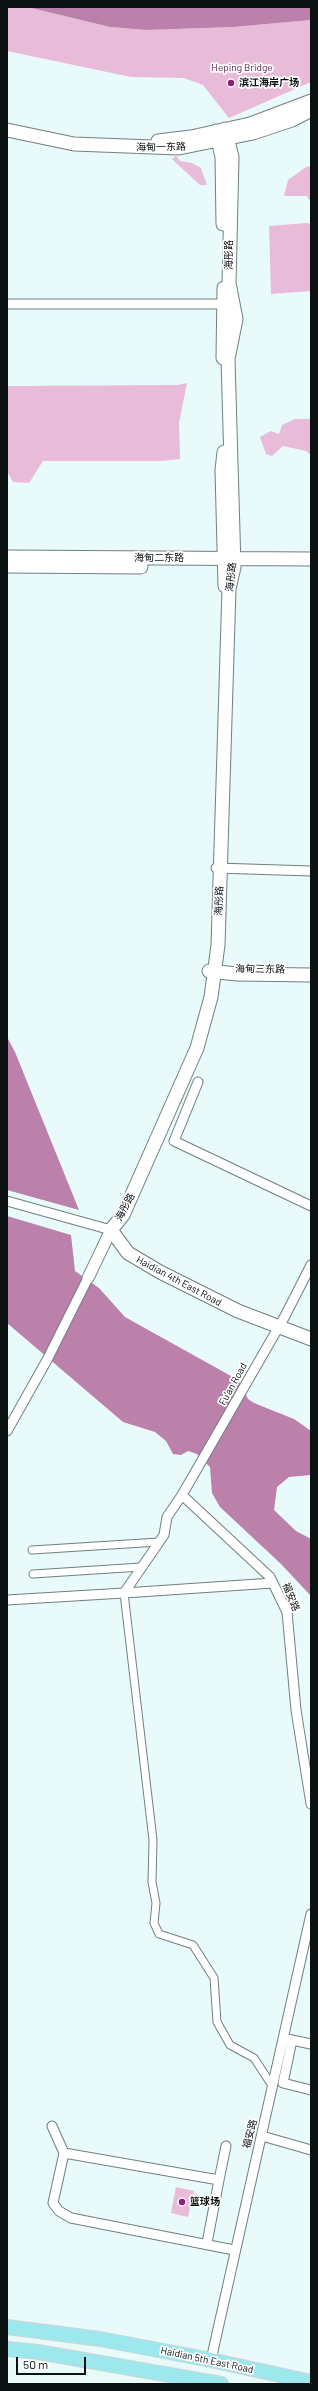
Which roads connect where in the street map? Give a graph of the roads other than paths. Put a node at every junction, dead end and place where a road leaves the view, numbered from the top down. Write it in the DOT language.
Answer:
graph roads {
  1 [pos="311,101"];
  2 [pos="311,110"];
  3 [pos="7,124"];
  4 [pos="7,130"];
  5 [pos="222,135"];
  6 [pos="7,304"];
  7 [pos="224,304"];
  8 [pos="7,557"];
  9 [pos="311,559"];
  10 [pos="229,562"];
  11 [pos="7,566"];
  12 [pos="311,567"];
  13 [pos="218,868"];
  14 [pos="311,871"];
  15 [pos="212,969"];
  16 [pos="311,970"];
  17 [pos="311,975"];
  18 [pos="198,1082"];
  19 [pos="7,1201"];
  20 [pos="311,1206"];
  21 [pos="111,1230"];
  22 [pos="311,1265"];
  23 [pos="88,1278"];
  24 [pos="282,1322"];
  25 [pos="311,1332"];
  26 [pos="311,1339"];
  27 [pos="7,1431"];
  28 [pos="182,1495"];
  29 [pos="159,1542"];
  30 [pos="32,1550"];
  31 [pos="141,1567"];
  32 [pos="33,1574"];
  33 [pos="273,1583"];
  34 [pos="124,1593"];
  35 [pos="7,1600"];
  36 [pos="311,1804"];
  37 [pos="311,1914"];
  38 [pos="288,2039"];
  39 [pos="311,2044"];
  40 [pos="273,2087"];
  41 [pos="311,2090"];
  42 [pos="52,2126"];
  43 [pos="262,2136"];
  44 [pos="226,2146"];
  45 [pos="311,2150"];
  46 [pos="64,2153"];
  47 [pos="219,2180"];
  48 [pos="207,2243"];
  49 [pos="234,2250"];
  50 [pos="10,2326"];
  51 [pos="7,2349"];
  52 [pos="38,2352"];
  53 [pos="7,2354"];
  54 [pos="211,2360"];
  55 [pos="204,2382"];
  56 [pos="311,2382"];
  57 [pos="221,2384"];
  1 -- 5 [label="main road, 海甸一东路"];
  2 -- 5 [label="main road, 海甸一东路"];
  3 -- 5 [label="main road, 海甸一东路"];
  4 -- 5 [label="main road, 海甸一东路"];
  5 -- 7 [label="main road, 海彤路"];
  5 -- 10 [label="main road, 海彤路"];
  6 -- 7 [label="street"];
  7 -- 10 [label="main road, 海彤路"];
  8 -- 10 [label="main road, 海甸二东路"];
  9 -- 10 [label="main road, 海甸二东路"];
  10 -- 11 [label="main road, 海甸二东路"];
  10 -- 12 [label="main road, 海甸二东路"];
  10 -- 13 [label="main road, 海彤路"];
  13 -- 14 [label="street"];
  13 -- 15 [label="main road, 海彤路"];
  15 -- 16 [label="main road, 海甸三东路"];
  15 -- 17 [label="main road"];
  15 -- 21 [label="main road, 海彤路"];
  18 -- 20 [label="street"];
  19 -- 21 [label="street"];
  21 -- 23 [label="street"];
  21 -- 24 [label="main road, Haidian 4th East Road"];
  22 -- 24 [label="street, Fu'an Road"];
  23 -- 27 [label="street"];
  24 -- 25 [label="main road, Haidian 4th East Road"];
  24 -- 26 [label="main road, Haidian 4th East Road"];
  24 -- 28 [label="street, Fu'an Road"];
  28 -- 29 [label="street"];
  28 -- 33 [label="street, 福安路"];
  29 -- 30 [label="street"];
  29 -- 31 [label="street"];
  31 -- 32 [label="street"];
  31 -- 34 [label="street"];
  33 -- 34 [label="street"];
  33 -- 36 [label="street, 福安路"];
  34 -- 35 [label="street"];
  34 -- 40 [label="street"];
  37 -- 38 [label="street, 福安路"];
  38 -- 39 [label="street"];
  38 -- 40 [label="street, 福安路"];
  38 -- 41 [label="street"];
  40 -- 43 [label="street, 福安路"];
  42 -- 46 [label="street"];
  43 -- 45 [label="street"];
  43 -- 49 [label="street, 福安路"];
  44 -- 47 [label="street"];
  46 -- 47 [label="street"];
  46 -- 48 [label="street"];
  47 -- 48 [label="street"];
  48 -- 49 [label="street"];
  49 -- 54 [label="street, 福安路"];
  50 -- 54 [label="main road, Haidian 5th East Road"];
  51 -- 52 [label="main road, Haidian 5th East Road"];
  52 -- 53 [label="main road"];
  52 -- 55 [label="main road, Haidian 5th East Road"];
  54 -- 56 [label="main road, Haidian 5th East Road"];
  55 -- 57 [label="main road, Haidian 5th East Road"];
}
